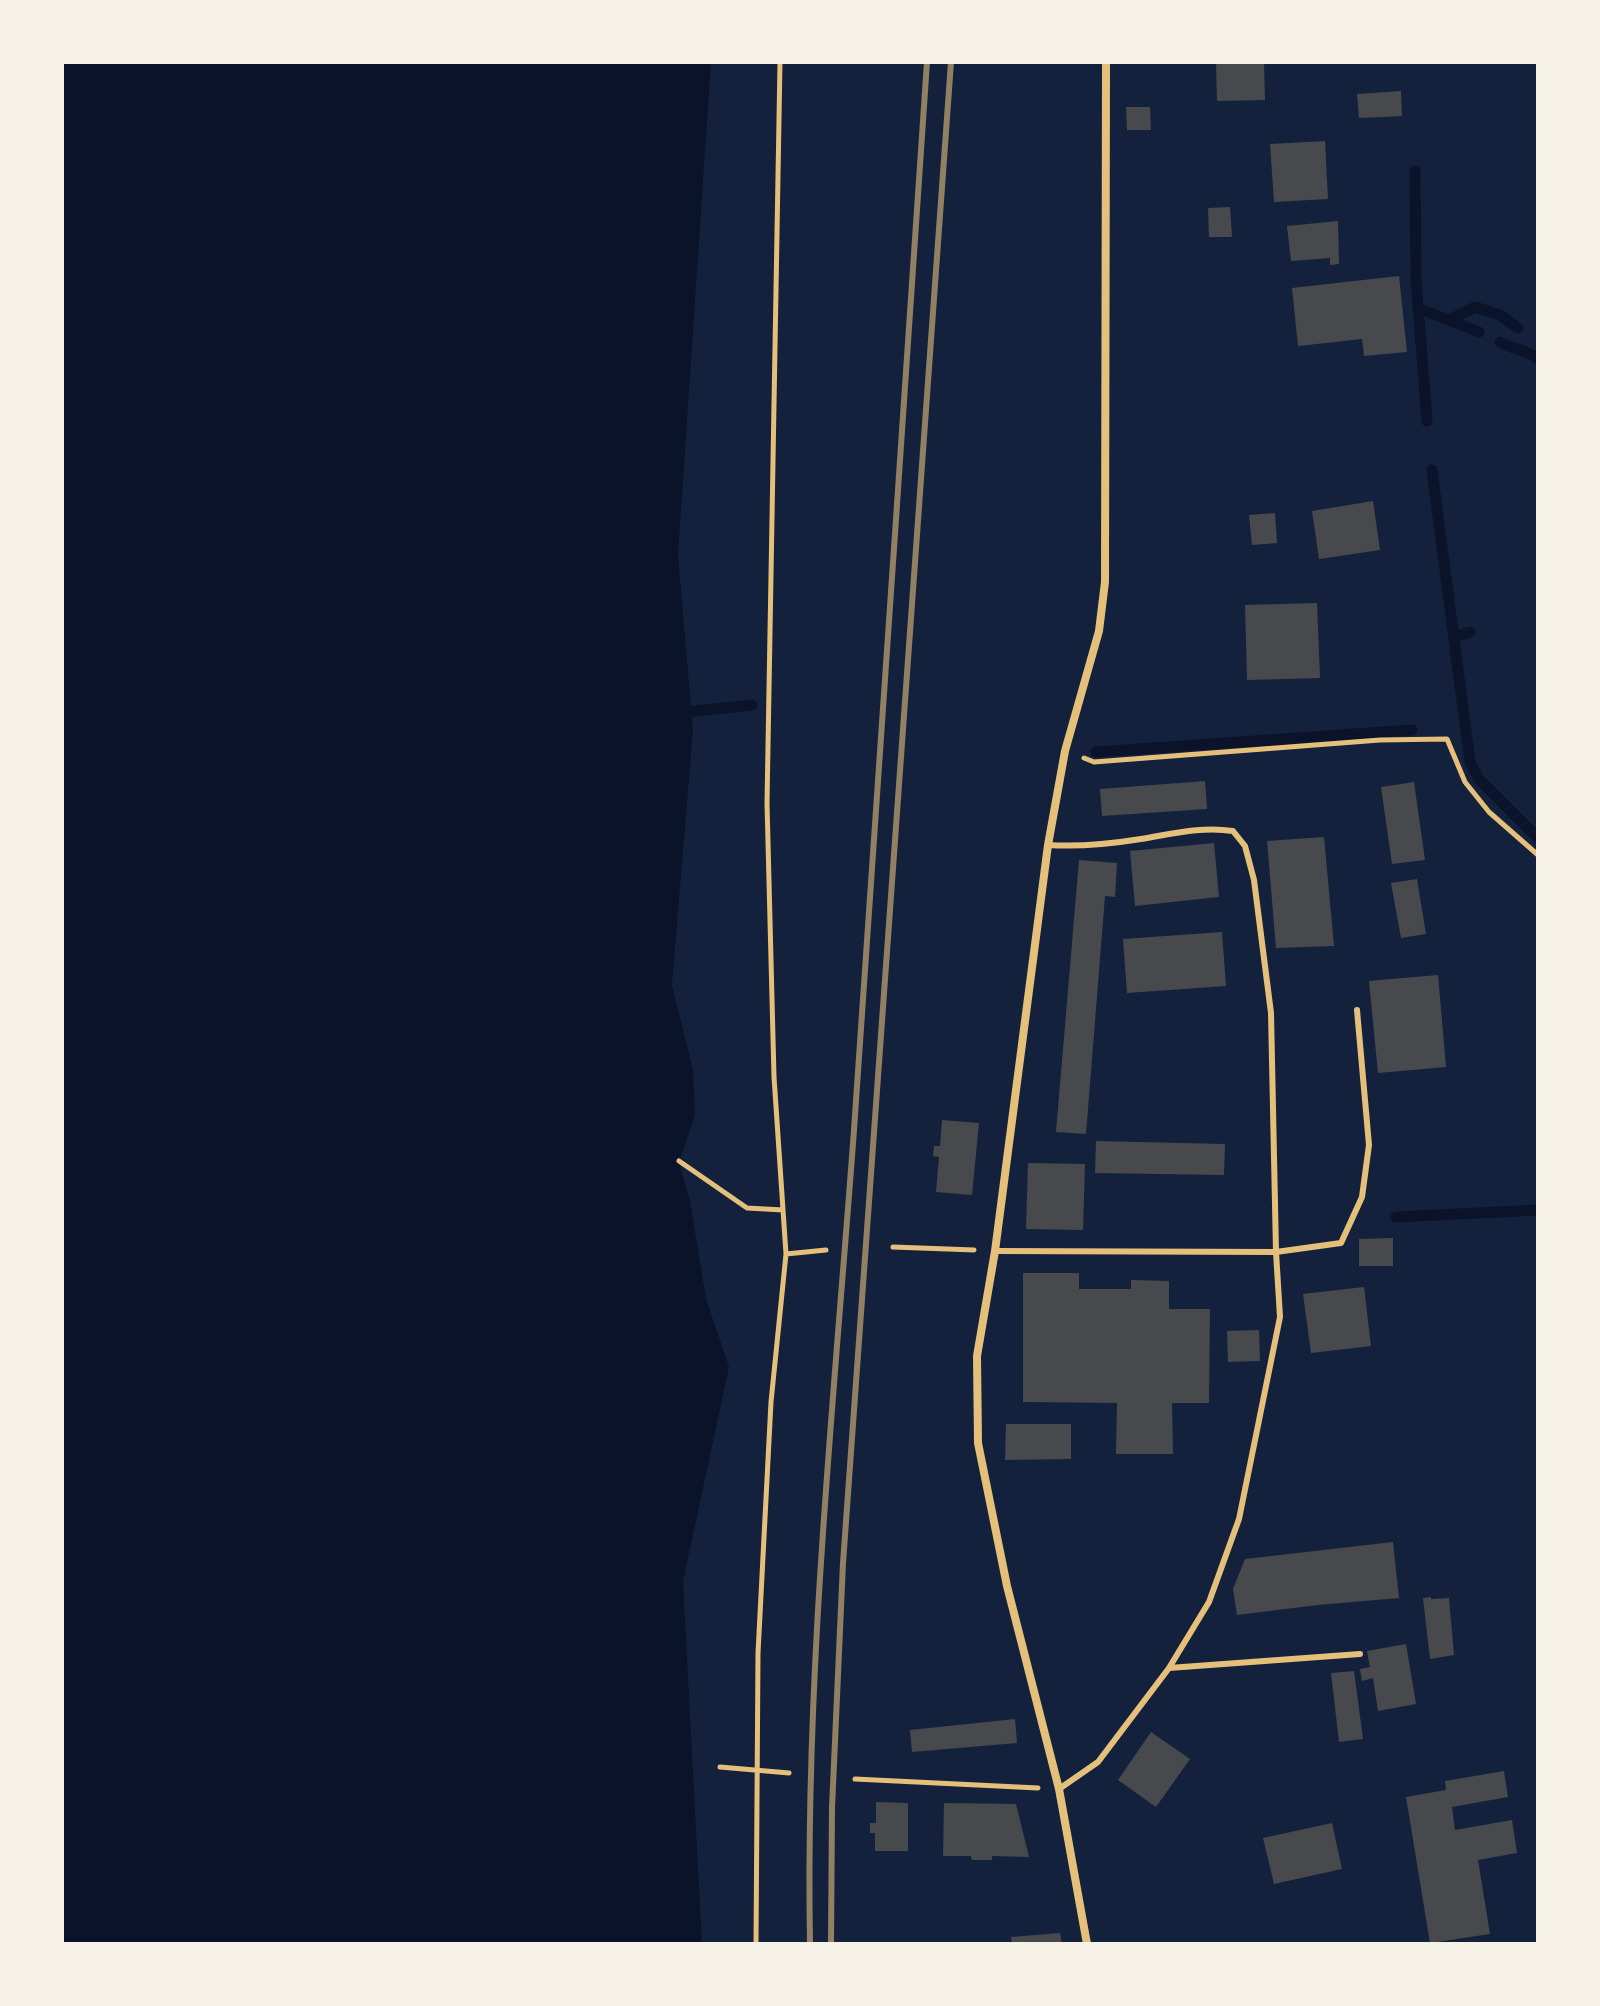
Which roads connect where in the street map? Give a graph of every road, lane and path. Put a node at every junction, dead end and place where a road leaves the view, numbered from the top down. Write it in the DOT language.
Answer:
graph roads {
  1 [pos="780,62"];
  2 [pos="1106,62"];
  3 [pos="1065,751"];
  4 [pos="1048,845"];
  5 [pos="1538,855"];
  6 [pos="1357,1010"];
  7 [pos="679,1161"];
  8 [pos="783,1210"];
  9 [pos="893,1247"];
  10 [pos="826,1250"];
  11 [pos="995,1251"];
  12 [pos="1276,1252"];
  13 [pos="786,1254"];
  14 [pos="1360,1654"];
  15 [pos="1169,1668"];
  16 [pos="720,1767"];
  17 [pos="755,1769"];
  18 [pos="789,1773"];
  19 [pos="855,1779"];
  20 [pos="1059,1789"];
  21 [pos="756,1944"];
  22 [pos="1087,1944"];
  1 -- 8 [label="path"];
  2 -- 3 [label="street"];
  3 -- 4 [label="street"];
  3 -- 5 [label="path"];
  4 -- 11 [label="street"];
  4 -- 12 [label="lane"];
  6 -- 12 [label="lane"];
  7 -- 8 [label="path"];
  8 -- 13 [label="path"];
  9 -- 11 [label="path"];
  10 -- 13 [label="path"];
  11 -- 12 [label="lane"];
  11 -- 20 [label="street"];
  12 -- 15 [label="lane"];
  13 -- 17 [label="path"];
  14 -- 15 [label="lane"];
  15 -- 20 [label="lane"];
  16 -- 17 [label="path"];
  17 -- 18 [label="path"];
  17 -- 21 [label="path"];
  19 -- 20 [label="path"];
  20 -- 22 [label="street"];
}
